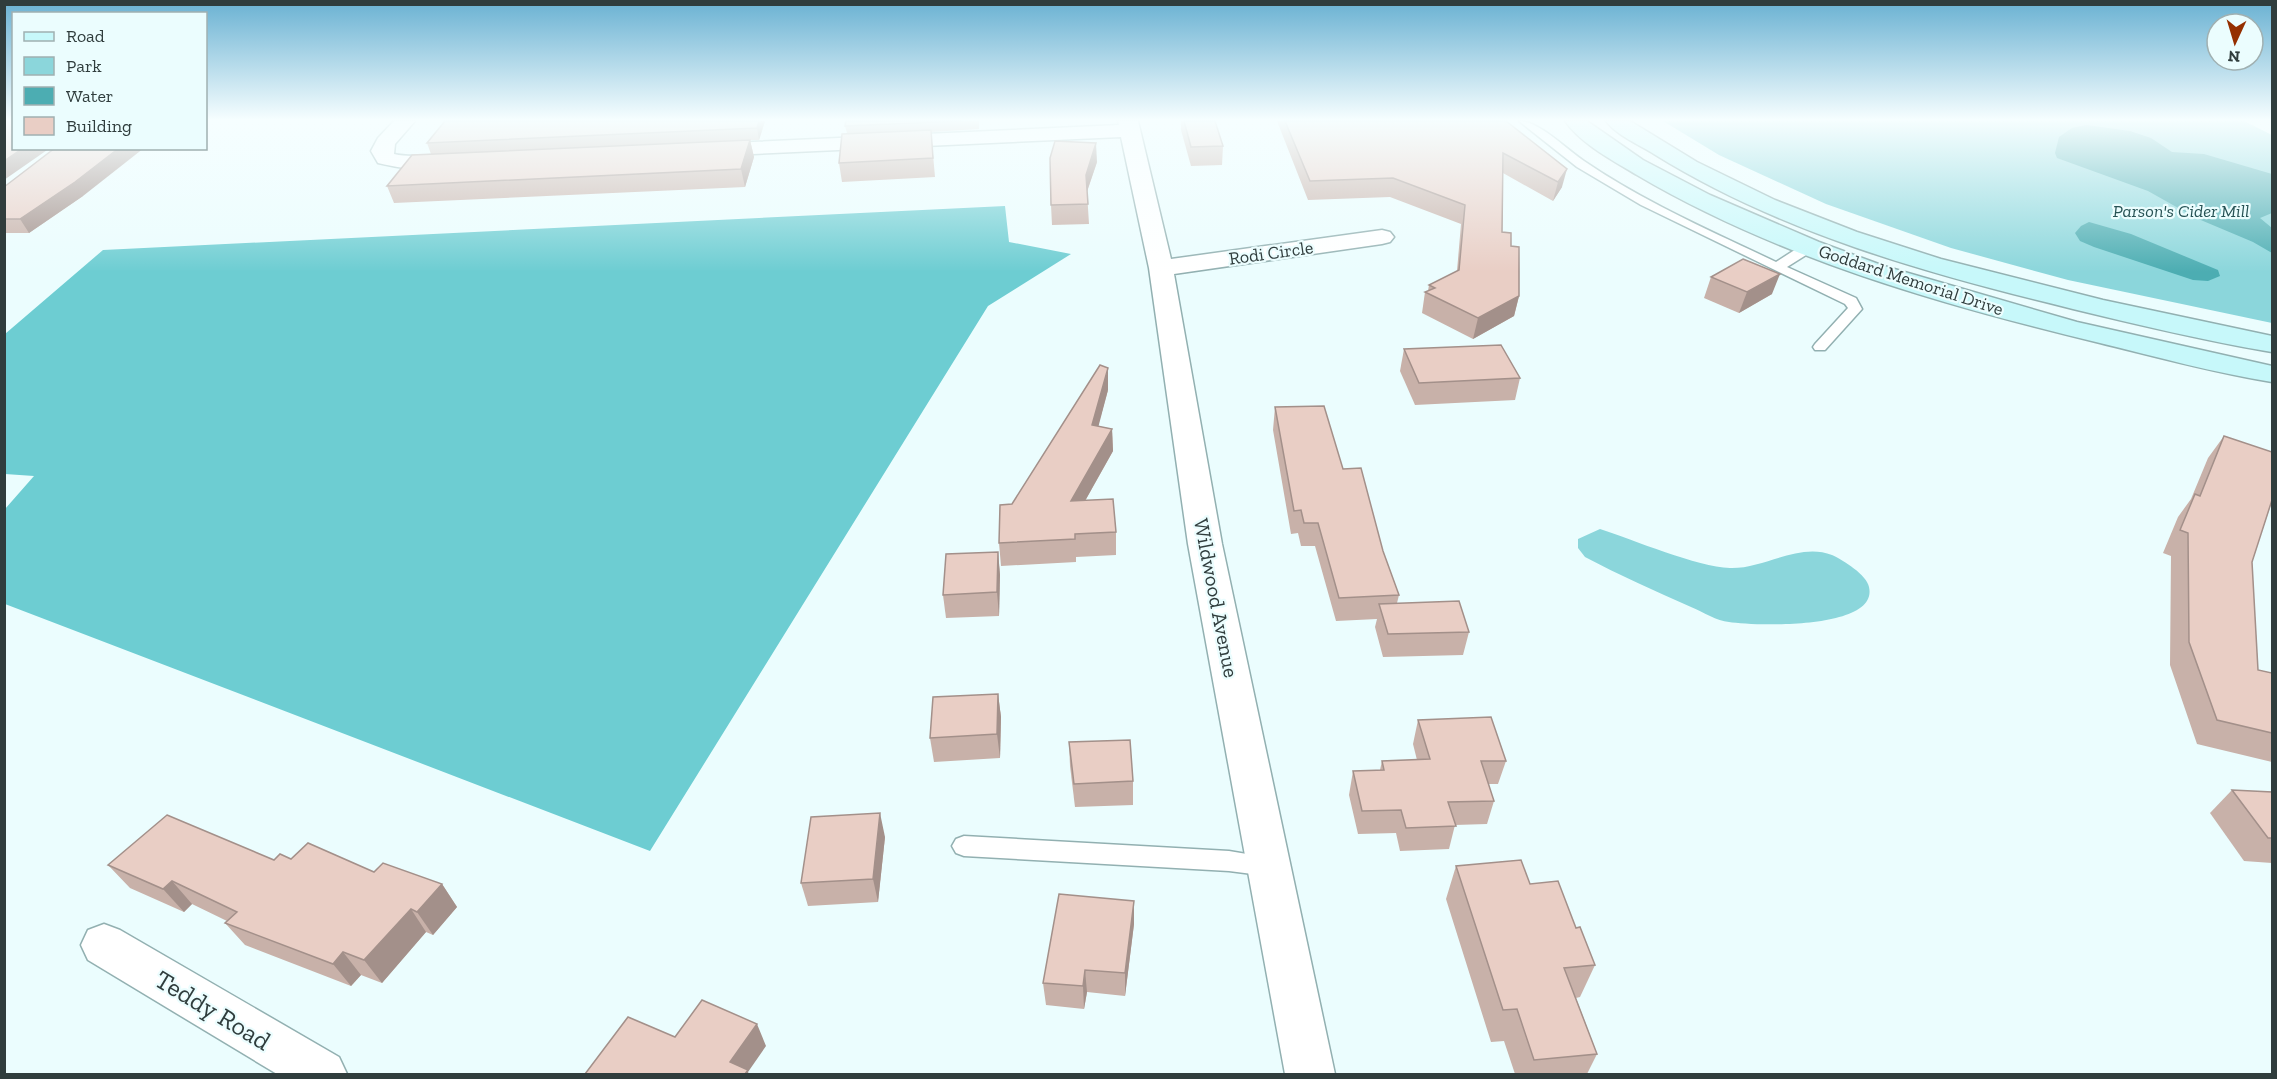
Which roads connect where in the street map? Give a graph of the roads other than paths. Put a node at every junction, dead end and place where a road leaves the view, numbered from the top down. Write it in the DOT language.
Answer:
graph roads {
  1 [pos="1139,171"];
  2 [pos="1596,171"];
  3 [pos="1649,171"];
  4 [pos="1703,171"];
  5 [pos="1382,237"];
  6 [pos="1809,247"];
  7 [pos="1777,267"];
  8 [pos="1161,268"];
  9 [pos="2272,344"];
  10 [pos="1820,347"];
  11 [pos="2272,374"];
  12 [pos="964,846"];
  13 [pos="1268,866"];
  14 [pos="104,945"];
  15 [pos="322,1074"];
  16 [pos="1310,1074"];
  1 -- 8 [label="street, Wildwood Avenue"];
  2 -- 7 [label="lane"];
  3 -- 6 [label="main road, Goddard Memorial Drive"];
  4 -- 9 [label="main road, Goddard Memorial Drive"];
  5 -- 8 [label="street, Rodi Circle"];
  6 -- 7 [label="lane"];
  6 -- 11 [label="main road, Goddard Memorial Drive"];
  7 -- 10 [label="lane"];
  8 -- 13 [label="street, Wildwood Avenue"];
  12 -- 13 [label="lane"];
  13 -- 16 [label="street, Wildwood Avenue"];
  14 -- 15 [label="street, Teddy Road"];
}
